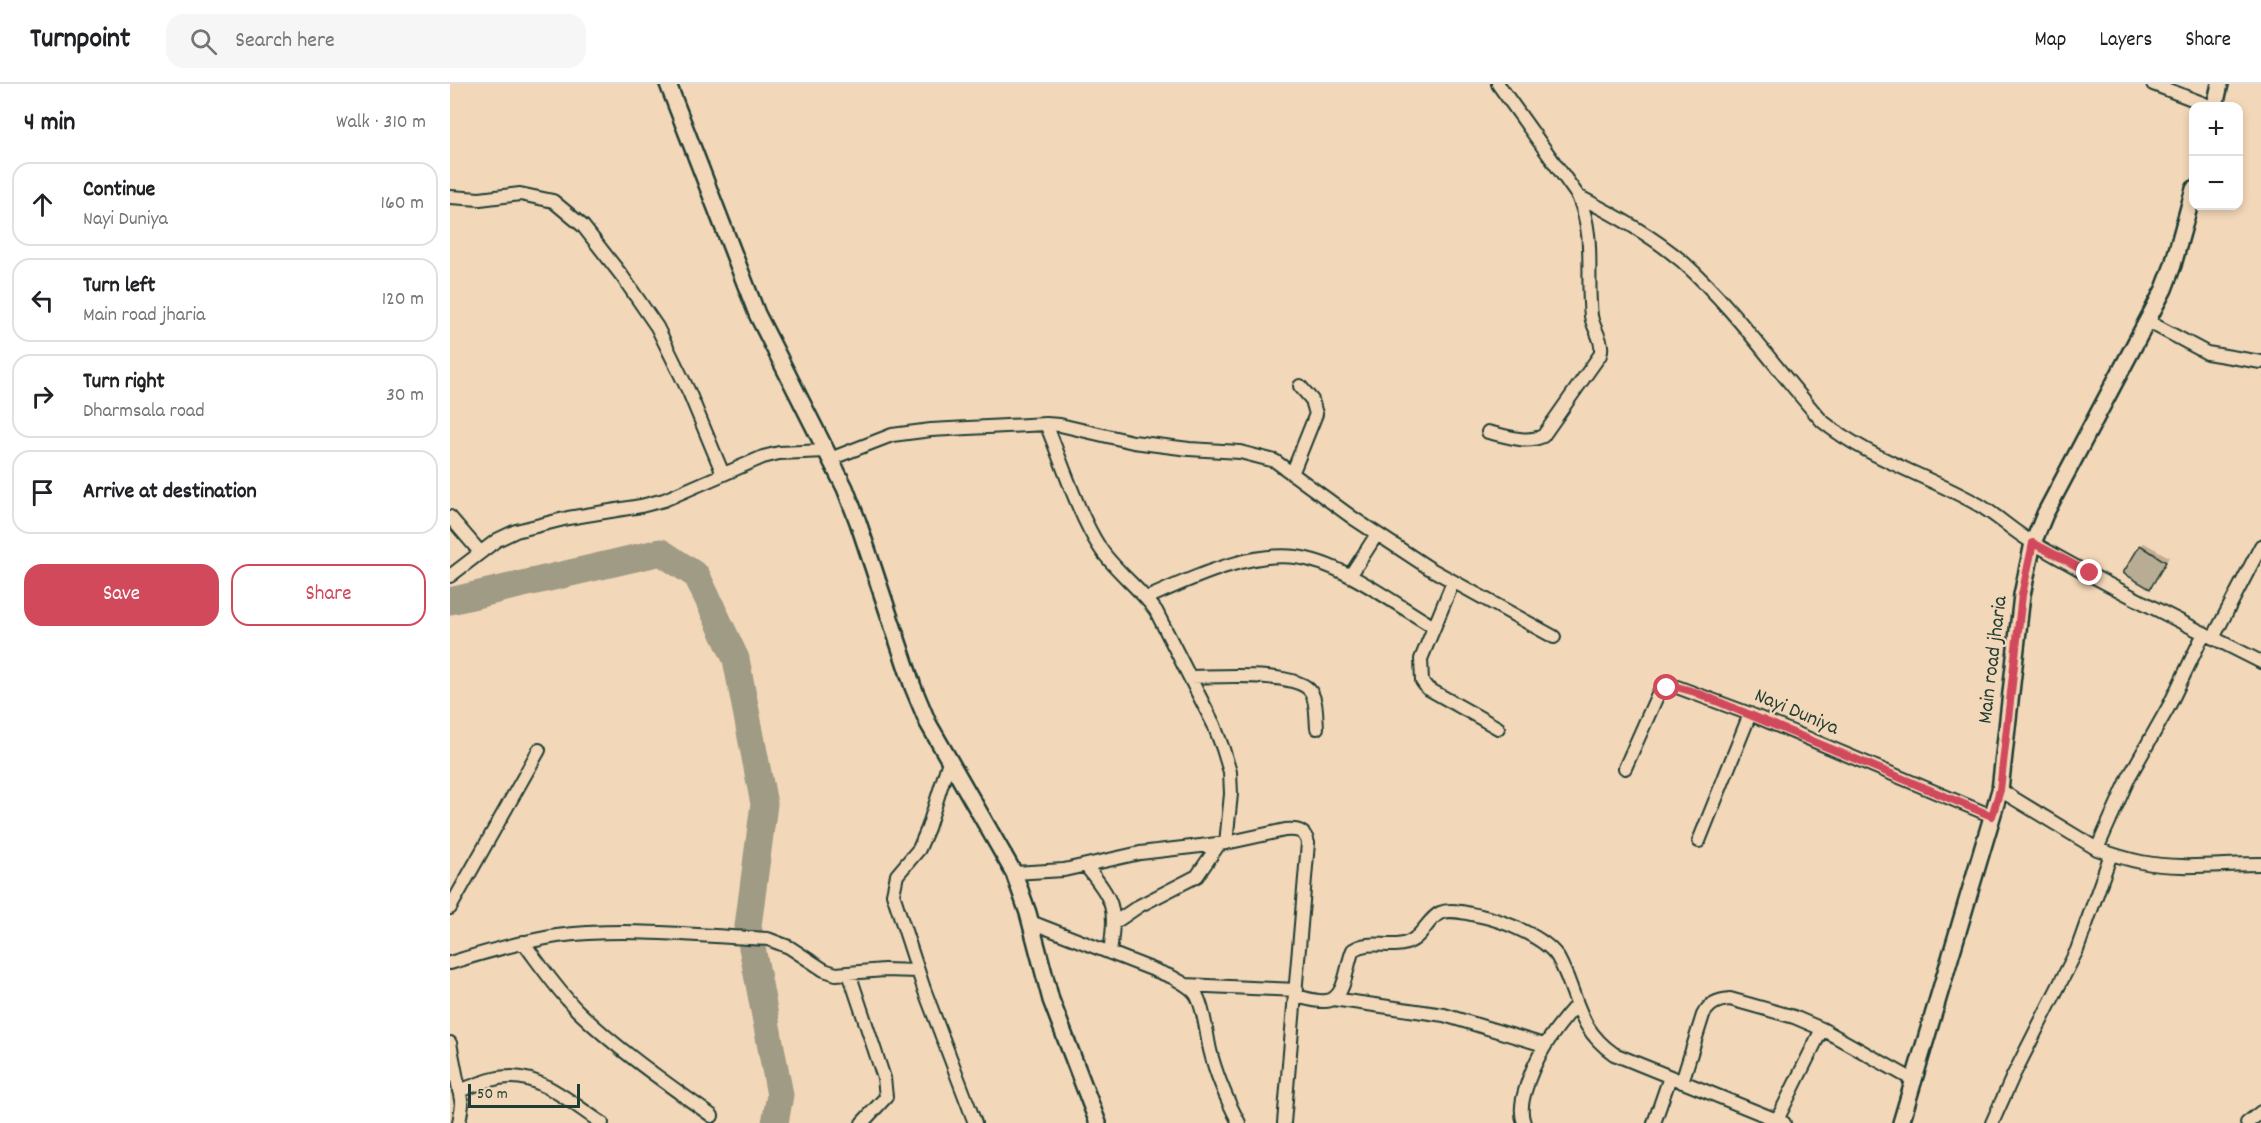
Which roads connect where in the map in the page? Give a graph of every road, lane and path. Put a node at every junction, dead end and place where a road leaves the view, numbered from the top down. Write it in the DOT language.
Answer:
graph roads {
  1 [pos="668,84"];
  2 [pos="1498,84"];
  3 [pos="2153,84"];
  4 [pos="2220,84"];
  5 [pos="2201,102"];
  6 [pos="2213,102"];
  7 [pos="1578,196"];
  8 [pos="450,197"];
  9 [pos="2189,204"];
  10 [pos="2147,321"];
  11 [pos="2261,362"];
  12 [pos="1300,386"];
  13 [pos="1046,424"];
  14 [pos="1488,432"];
  15 [pos="828,455"];
  16 [pos="723,474"];
  17 [pos="1292,474"];
  18 [pos="450,517"];
  19 [pos="1377,534"];
  20 [pos="2033,543"];
  21 [pos="480,552"];
  22 [pos="2259,553"];
  23 [pos="450,576"];
  24 [pos="1350,576"];
  25 [pos="1453,582"];
  26 [pos="1147,598"];
  27 [pos="1434,627"];
  28 [pos="2209,635"];
  29 [pos="1554,637"];
  30 [pos="2261,662"];
  31 [pos="1190,677"];
  32 [pos="1750,714"];
  33 [pos="1317,728"];
  34 [pos="1498,728"];
  35 [pos="539,750"];
  36 [pos="949,761"];
  37 [pos="1625,768"];
  38 [pos="2000,790"];
  39 [pos="1992,816"];
  40 [pos="1699,841"];
  41 [pos="1223,844"];
  42 [pos="2097,849"];
  43 [pos="2111,854"];
  44 [pos="2261,864"];
  45 [pos="1086,866"];
  46 [pos="1014,873"];
  47 [pos="450,908"];
  48 [pos="1031,922"];
  49 [pos="1114,923"];
  50 [pos="524,942"];
  51 [pos="1110,952"];
  52 [pos="450,963"];
  53 [pos="918,970"];
  54 [pos="849,973"];
  55 [pos="1186,985"];
  56 [pos="1297,993"];
  57 [pos="1333,999"];
  58 [pos="1577,1004"];
  59 [pos="1822,1029"];
  60 [pos="450,1043"];
  61 [pos="1544,1045"];
  62 [pos="1670,1077"];
  63 [pos="1915,1081"];
  64 [pos="1682,1082"];
  65 [pos="459,1090"];
  66 [pos="2261,1112"];
  67 [pos="712,1116"];
  68 [pos="2253,1121"];
  69 [pos="1780,1122"];
  70 [pos="459,1123"];
  71 [pos="602,1123"];
  72 [pos="862,1123"];
  73 [pos="975,1123"];
  74 [pos="1098,1123"];
  75 [pos="1239,1123"];
  76 [pos="1284,1123"];
  77 [pos="1524,1123"];
  78 [pos="1653,1123"];
  79 [pos="1901,1123"];
  80 [pos="1992,1123"];
  1 -- 15 [label="street"];
  2 -- 7 [label="street"];
  3 -- 5 [label="street"];
  4 -- 6 [label="street"];
  7 -- 14 [label="street"];
  7 -- 20 [label="street"];
  8 -- 16 [label="street"];
  9 -- 10 [label="street, Main road jharia"];
  10 -- 11 [label="street"];
  10 -- 20 [label="street, Main road jharia"];
  12 -- 17 [label="street"];
  13 -- 15 [label="street"];
  13 -- 17 [label="street"];
  13 -- 26 [label="street"];
  15 -- 16 [label="street"];
  15 -- 36 [label="street"];
  16 -- 21 [label="street"];
  17 -- 19 [label="street"];
  18 -- 21 [label="street"];
  19 -- 24 [label="street"];
  19 -- 25 [label="street"];
  20 -- 28 [label="street"];
  20 -- 38 [label="street, Main road jharia"];
  21 -- 23 [label="street"];
  22 -- 28 [label="street"];
  24 -- 26 [label="street"];
  24 -- 27 [label="street"];
  25 -- 27 [label="street"];
  25 -- 29 [label="street"];
  26 -- 31 [label="street"];
  27 -- 34 [label="street"];
  28 -- 30 [label="street"];
  28 -- 42 [label="street"];
  31 -- 33 [label="street"];
  31 -- 41 [label="street"];
  32 -- 37 [label="street, Nayi Duniya"];
  32 -- 39 [label="street, Nayi Duniya"];
  32 -- 40 [label="street"];
  35 -- 47 [label="street"];
  36 -- 46 [label="street"];
  36 -- 53 [label="street"];
  38 -- 39 [label="street, Main road jharia"];
  38 -- 42 [label="street"];
  39 -- 63 [label="street, Main road jharia"];
  41 -- 45 [label="street"];
  41 -- 49 [label="street"];
  41 -- 56 [label="street"];
  42 -- 43 [label="street"];
  43 -- 44 [label="street"];
  43 -- 80 [label="street"];
  45 -- 46 [label="street"];
  45 -- 49 [label="street"];
  46 -- 48 [label="street"];
  48 -- 51 [label="street"];
  48 -- 74 [label="street"];
  49 -- 51 [label="street"];
  50 -- 52 [label="street"];
  50 -- 54 [label="street"];
  50 -- 67 [label="street"];
  51 -- 55 [label="street"];
  53 -- 54 [label="street"];
  53 -- 73 [label="street"];
  54 -- 72 [label="street"];
  55 -- 56 [label="street"];
  55 -- 75 [label="street"];
  56 -- 57 [label="street"];
  56 -- 76 [label="street"];
  57 -- 58 [label="street"];
  57 -- 61 [label="street"];
  58 -- 61 [label="street"];
  58 -- 62 [label="street"];
  59 -- 63 [label="street"];
  59 -- 64 [label="street"];
  59 -- 69 [label="street"];
  60 -- 65 [label="street"];
  61 -- 77 [label="street"];
  62 -- 64 [label="street"];
  62 -- 78 [label="street"];
  63 -- 79 [label="street, Main road jharia"];
  64 -- 69 [label="street"];
  65 -- 70 [label="street"];
  65 -- 71 [label="street"];
  66 -- 68 [label="street"];
}
